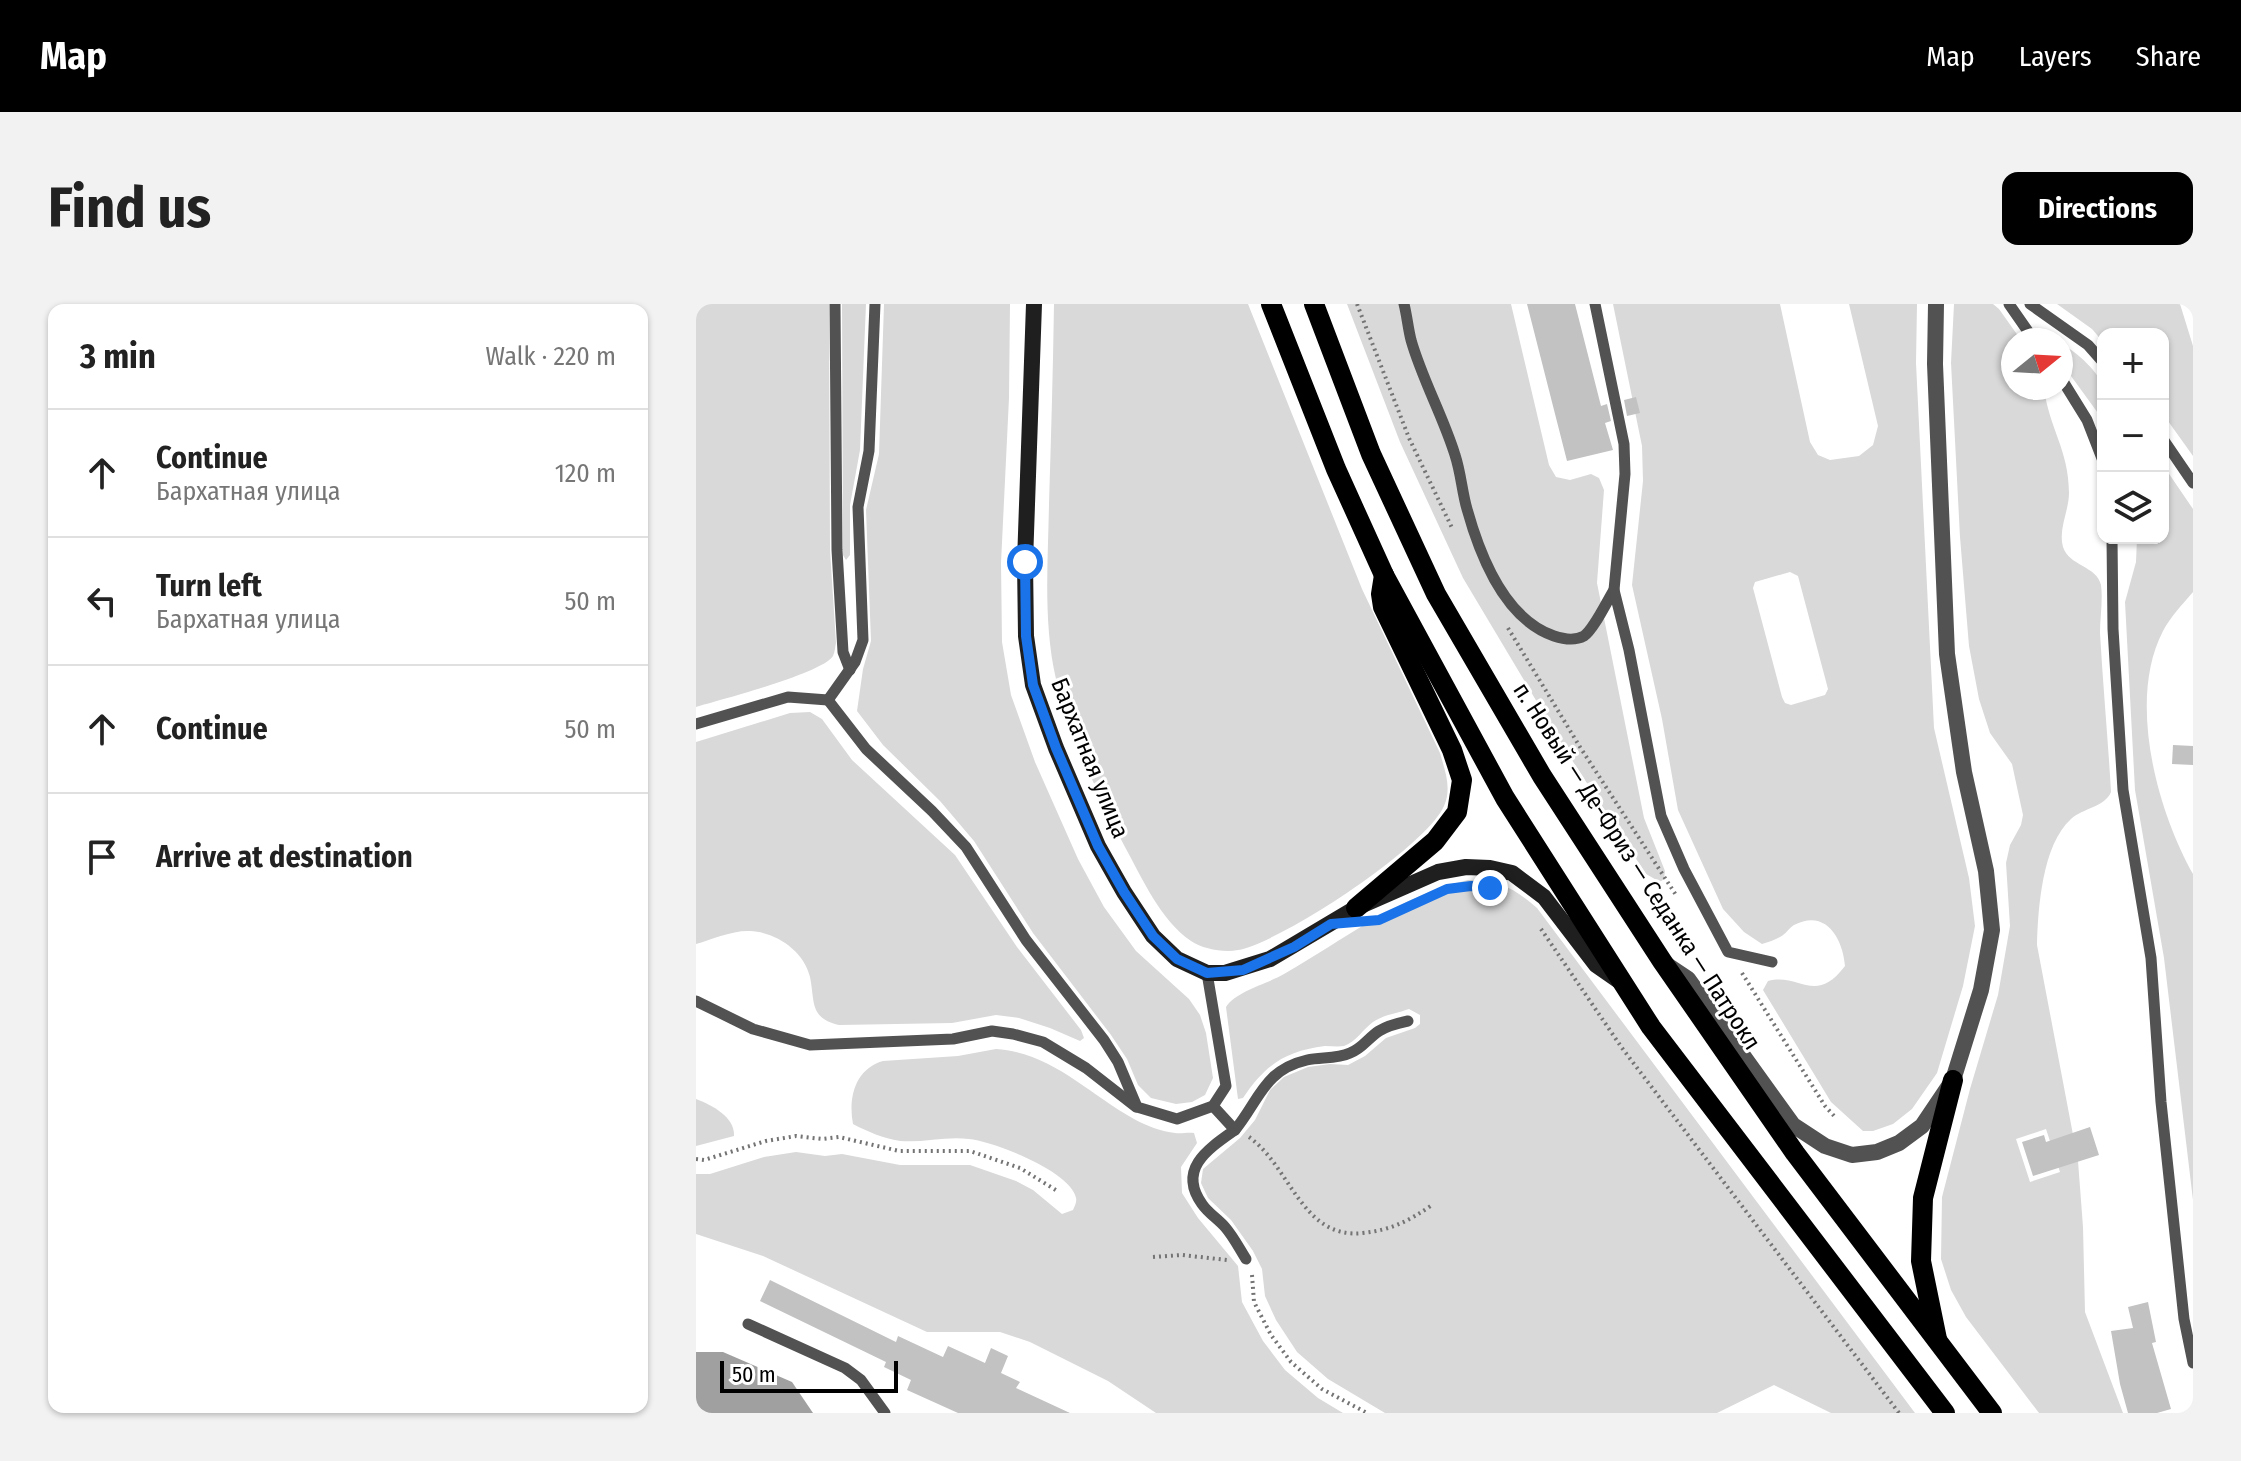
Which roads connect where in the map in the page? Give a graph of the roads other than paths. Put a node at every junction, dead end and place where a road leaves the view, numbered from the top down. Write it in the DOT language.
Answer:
graph roads {
  1 [pos="835,304"];
  2 [pos="875,304"];
  3 [pos="1034,304"];
  4 [pos="1271,304"];
  5 [pos="1314,304"];
  6 [pos="1404,304"];
  7 [pos="1595,304"];
  8 [pos="1936,304"];
  9 [pos="2009,304"];
  10 [pos="2030,304"];
  11 [pos="2026,328"];
  12 [pos="2097,355"];
  13 [pos="2073,397"];
  14 [pos="2097,446"];
  15 [pos="2169,448"];
  16 [pos="2193,483"];
  17 [pos="2112,544"];
  18 [pos="1384,575"];
  19 [pos="1614,590"];
  20 [pos="850,670"];
  21 [pos="828,700"];
  22 [pos="696,724"];
  23 [pos="1356,908"];
  24 [pos="1662,961"];
  25 [pos="1772,962"];
  26 [pos="1207,973"];
  27 [pos="1621,982"];
  28 [pos="696,1001"];
  29 [pos="1408,1021"];
  30 [pos="1953,1080"];
  31 [pos="1213,1106"];
  32 [pos="1137,1107"];
  33 [pos="1235,1130"];
  34 [pos="1246,1259"];
  35 [pos="748,1324"];
  36 [pos="1938,1343"];
  37 [pos="2193,1363"];
  38 [pos="885,1413"];
  39 [pos="1945,1413"];
  40 [pos="1992,1413"];
  1 -- 20 [label="lane"];
  2 -- 20 [label="lane"];
  3 -- 26 [label="main road, Бархатная улица"];
  4 -- 18 [label="main road"];
  5 -- 24 [label="main road, п. Новый — Де-Фриз — Седанка — Патрокл"];
  6 -- 19 [label="lane"];
  7 -- 19 [label="lane"];
  8 -- 30 [label="street"];
  9 -- 11 [label="lane"];
  10 -- 12 [label="lane"];
  13 -- 14 [label="lane"];
  15 -- 16 [label="lane"];
  17 -- 37 [label="lane"];
  18 -- 23 [label="main road"];
  18 -- 27 [label="main road"];
  19 -- 25 [label="lane"];
  20 -- 21 [label="lane"];
  21 -- 22 [label="lane"];
  21 -- 32 [label="lane"];
  23 -- 26 [label="main road"];
  23 -- 27 [label="main road"];
  24 -- 30 [label="street"];
  24 -- 36 [label="main road, п. Новый — Де-Фриз — Седанка — Патрокл"];
  26 -- 31 [label="lane"];
  27 -- 39 [label="main road"];
  28 -- 32 [label="lane"];
  29 -- 33 [label="lane"];
  30 -- 36 [label="main road"];
  31 -- 32 [label="lane"];
  31 -- 33 [label="lane"];
  33 -- 34 [label="lane"];
  35 -- 38 [label="lane"];
  36 -- 40 [label="main road, п. Новый — Де-Фриз — Седанка — Патрокл"];
}
